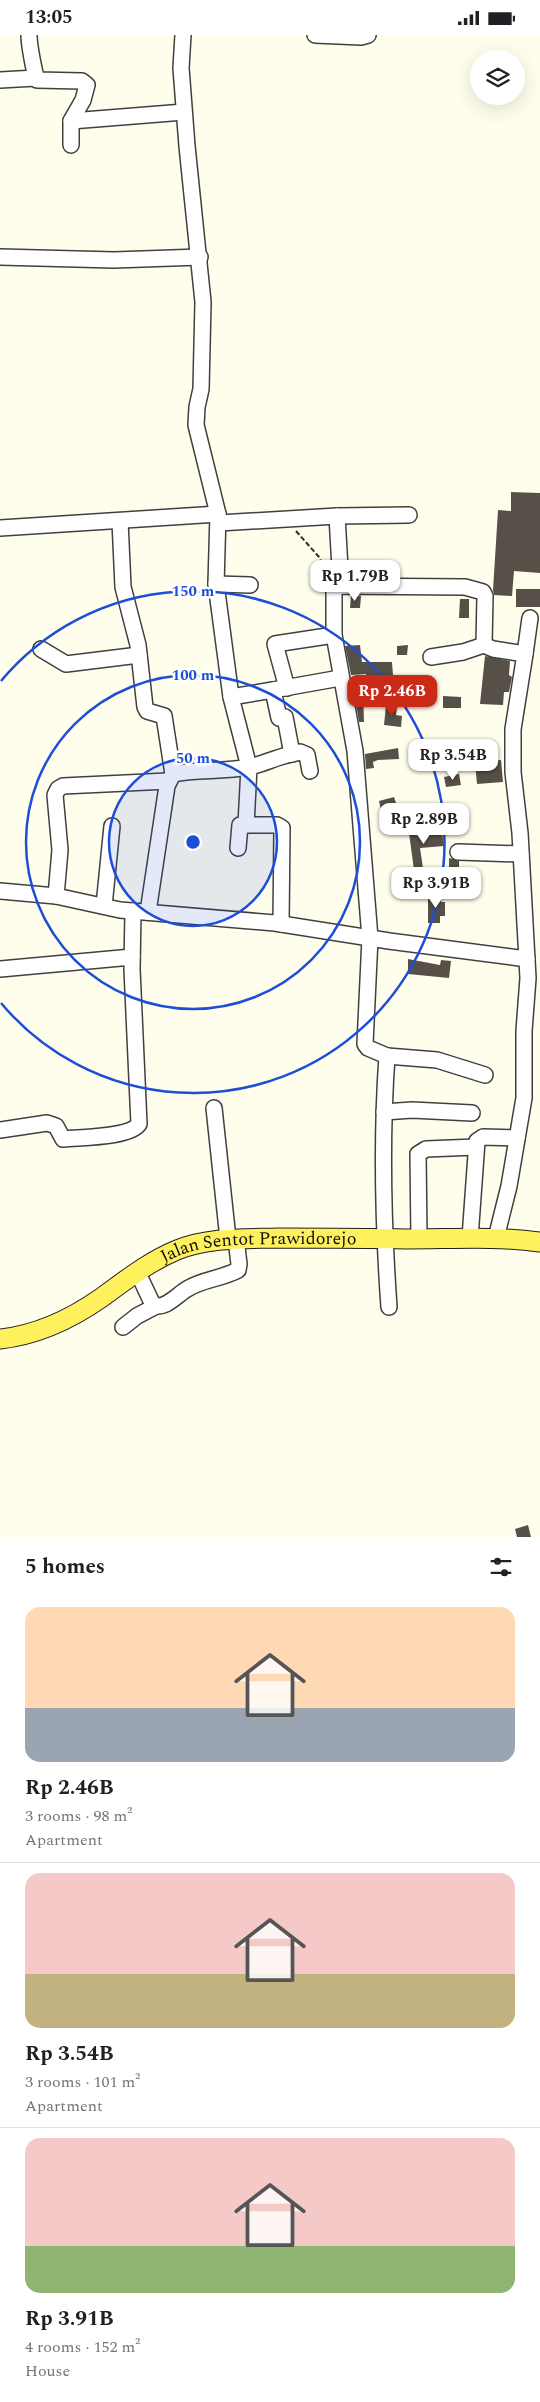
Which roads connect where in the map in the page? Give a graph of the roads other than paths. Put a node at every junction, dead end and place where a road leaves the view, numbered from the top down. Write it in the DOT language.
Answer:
graph roads {
  1 [pos="29,35"];
  2 [pos="183,35"];
  3 [pos="315,35"];
  4 [pos="368,35"];
  5 [pos="36,78"];
  6 [pos="0,80"];
  7 [pos="184,112"];
  8 [pos="71,121"];
  9 [pos="71,145"];
  10 [pos="0,257"];
  11 [pos="200,257"];
  12 [pos="409,515"];
  13 [pos="337,516"];
  14 [pos="219,518"];
  15 [pos="120,521"];
  16 [pos="0,528"];
  17 [pos="216,584"];
  18 [pos="250,585"];
  19 [pos="338,586"];
  20 [pos="533,627"];
  21 [pos="334,635"];
  22 [pos="484,645"];
  23 [pos="41,649"];
  24 [pos="525,654"];
  25 [pos="139,655"];
  26 [pos="431,657"];
  27 [pos="340,678"];
  28 [pos="280,689"];
  29 [pos="231,697"];
  30 [pos="292,754"];
  31 [pos="249,767"];
  32 [pos="310,771"];
  33 [pos="170,777"];
  34 [pos="237,824"];
  35 [pos="112,826"];
  36 [pos="238,848"];
  37 [pos="458,852"];
  38 [pos="521,854"];
  39 [pos="0,891"];
  40 [pos="56,896"];
  41 [pos="104,907"];
  42 [pos="140,912"];
  43 [pos="281,924"];
  44 [pos="370,938"];
  45 [pos="132,957"];
  46 [pos="527,959"];
  47 [pos="0,969"];
  48 [pos="387,1056"];
  49 [pos="485,1075"];
  50 [pos="214,1109"];
  51 [pos="384,1112"];
  52 [pos="472,1113"];
  53 [pos="0,1130"];
  54 [pos="517,1138"];
  55 [pos="476,1147"];
  56 [pos="470,1238"];
  57 [pos="496,1238"];
  58 [pos="420,1239"];
  59 [pos="384,1241"];
  60 [pos="540,1242"];
  61 [pos="235,1248"];
  62 [pos="140,1279"];
  63 [pos="156,1307"];
  64 [pos="389,1307"];
  65 [pos="123,1327"];
  66 [pos="0,1339"];
  1 -- 5 [label="street"];
  2 -- 7 [label="street"];
  3 -- 4 [label="street"];
  5 -- 6 [label="street"];
  5 -- 8 [label="street"];
  7 -- 8 [label="street"];
  7 -- 11 [label="street"];
  8 -- 9 [label="street"];
  10 -- 11 [label="street"];
  11 -- 14 [label="street"];
  12 -- 13 [label="street"];
  13 -- 14 [label="street"];
  13 -- 19 [label="street"];
  14 -- 15 [label="street"];
  14 -- 17 [label="street"];
  15 -- 16 [label="street"];
  15 -- 25 [label="street"];
  17 -- 18 [label="street"];
  17 -- 29 [label="street"];
  19 -- 21 [label="street"];
  19 -- 22 [label="street"];
  20 -- 24 [label="street"];
  21 -- 27 [label="street"];
  21 -- 28 [label="street"];
  22 -- 24 [label="street"];
  22 -- 26 [label="street"];
  23 -- 25 [label="street"];
  24 -- 38 [label="street"];
  25 -- 33 [label="street"];
  27 -- 28 [label="street"];
  27 -- 44 [label="street"];
  28 -- 29 [label="street"];
  28 -- 30 [label="street"];
  29 -- 31 [label="street"];
  30 -- 31 [label="street"];
  30 -- 32 [label="street"];
  31 -- 33 [label="street"];
  31 -- 34 [label="street"];
  33 -- 40 [label="street"];
  33 -- 42 [label="street"];
  34 -- 36 [label="street"];
  34 -- 43 [label="street"];
  35 -- 41 [label="street"];
  37 -- 38 [label="street"];
  38 -- 46 [label="street"];
  39 -- 40 [label="street"];
  40 -- 41 [label="street"];
  41 -- 42 [label="street"];
  42 -- 43 [label="street"];
  42 -- 45 [label="street"];
  43 -- 44 [label="street"];
  44 -- 46 [label="street"];
  44 -- 48 [label="street"];
  45 -- 47 [label="street"];
  45 -- 53 [label="street"];
  46 -- 54 [label="street"];
  48 -- 49 [label="street"];
  48 -- 51 [label="street"];
  50 -- 61 [label="street"];
  51 -- 52 [label="street"];
  51 -- 59 [label="street"];
  54 -- 55 [label="street"];
  54 -- 57 [label="street"];
  55 -- 56 [label="street"];
  55 -- 58 [label="street"];
  56 -- 57 [label="main road, Jalan Sentot Prawidorejo"];
  56 -- 58 [label="main road, Jalan Sentot Prawidorejo"];
  57 -- 60 [label="main road, Jalan Sentot Prawidorejo"];
  58 -- 59 [label="main road, Jalan Sentot Prawidorejo"];
  59 -- 61 [label="main road, Jalan Sentot Prawidorejo"];
  59 -- 64 [label="street"];
  61 -- 62 [label="main road, Jalan Sentot Prawidorejo"];
  61 -- 63 [label="street"];
  62 -- 63 [label="street"];
  62 -- 66 [label="main road, Jalan Sentot Prawidorejo"];
  63 -- 65 [label="street"];
}
